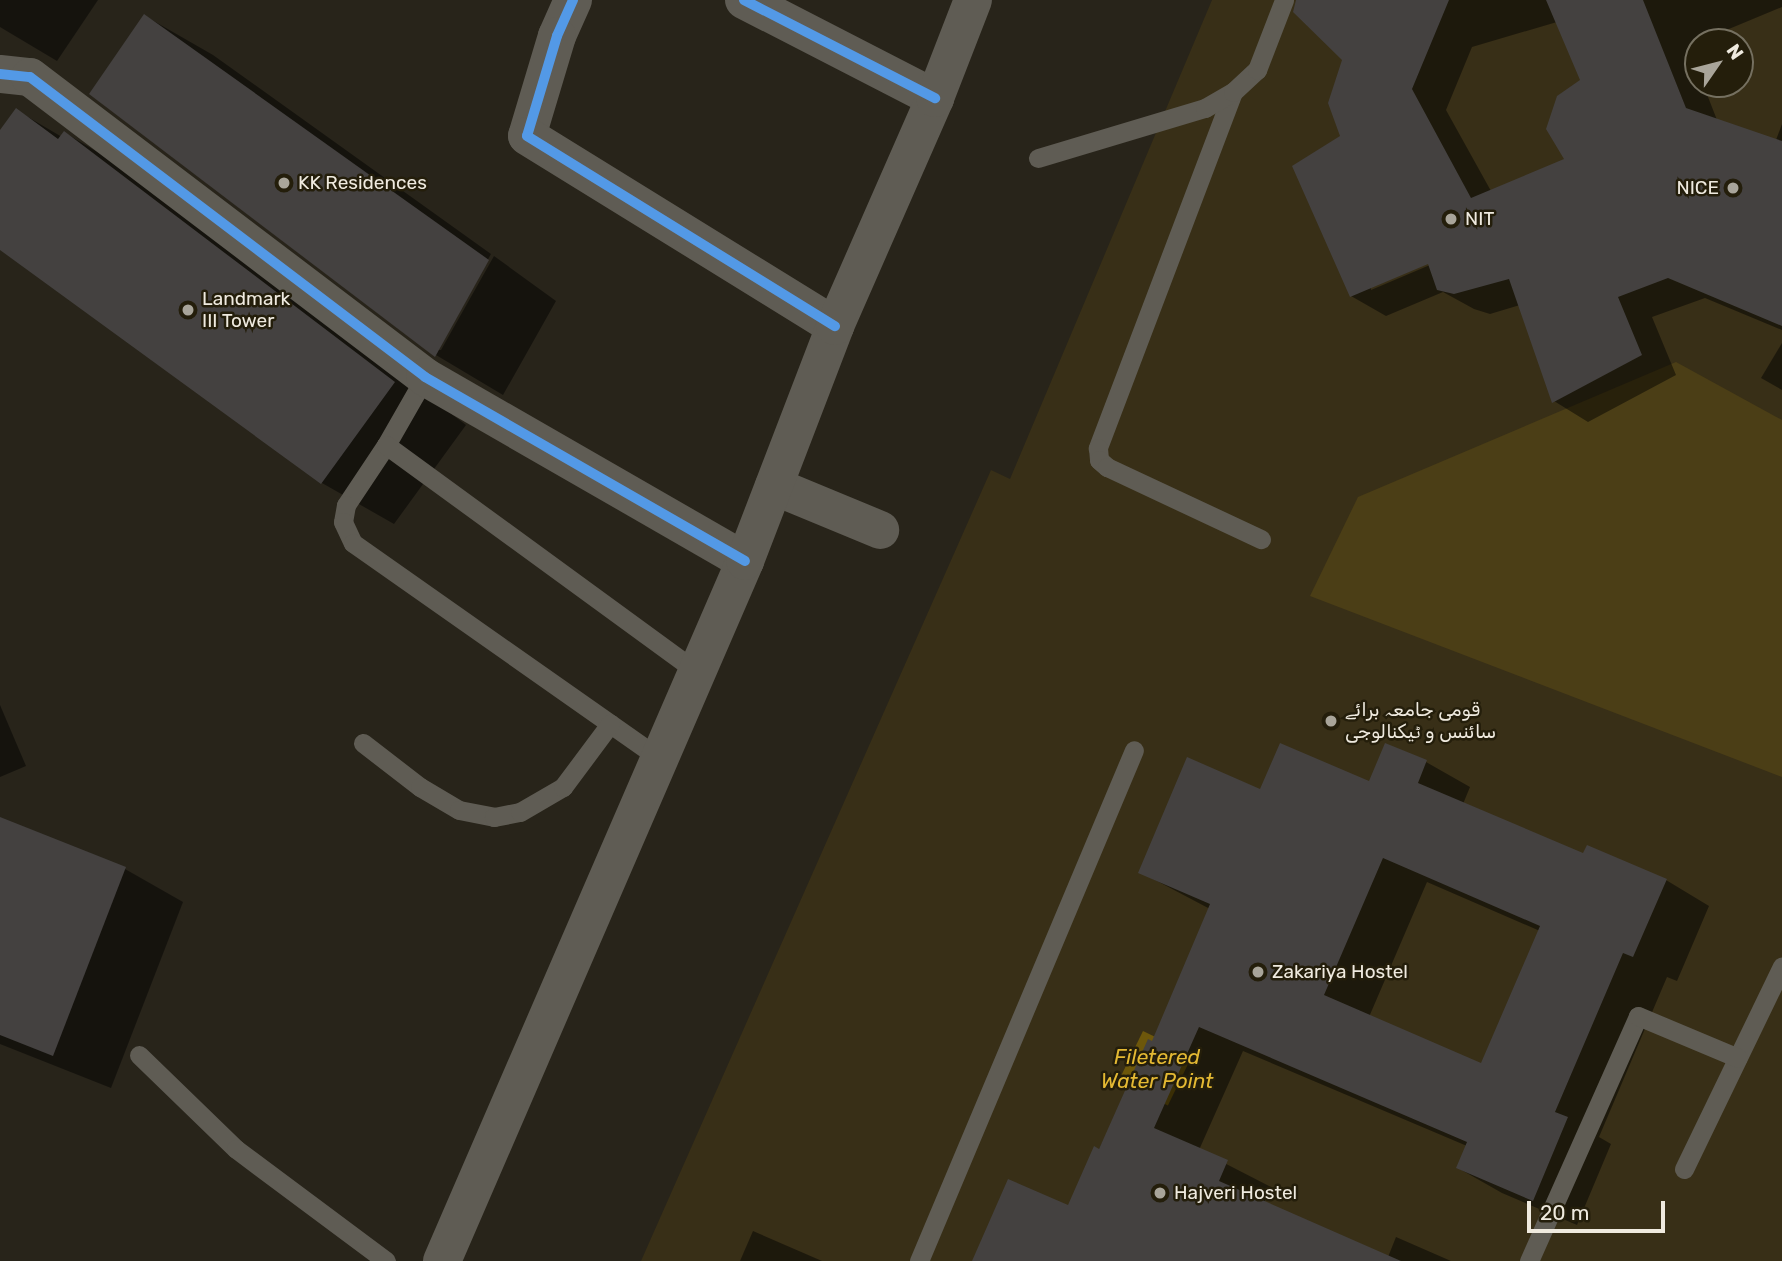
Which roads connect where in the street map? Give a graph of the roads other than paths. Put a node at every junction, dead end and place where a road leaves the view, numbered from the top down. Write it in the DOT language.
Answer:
graph roads {
  1 [pos="573,0"];
  2 [pos="744,0"];
  3 [pos="973,0"];
  4 [pos="1283,0"];
  5 [pos="0,74"];
  6 [pos="1233,92"];
  7 [pos="935,97"];
  8 [pos="1038,158"];
  9 [pos="835,326"];
  10 [pos="425,377"];
  11 [pos="386,445"];
  12 [pos="774,486"];
  13 [pos="880,530"];
  14 [pos="1261,539"];
  15 [pos="745,561"];
  16 [pos="697,672"];
  17 [pos="610,724"];
  18 [pos="363,743"];
  19 [pos="1134,750"];
  20 [pos="660,759"];
  21 [pos="1782,966"];
  22 [pos="139,1055"];
  23 [pos="1738,1058"];
  24 [pos="1684,1169"];
  25 [pos="386,1261"];
  26 [pos="442,1261"];
  27 [pos="919,1261"];
  28 [pos="1529,1261"];
  1 -- 9 [label="street"];
  2 -- 7 [label="street"];
  3 -- 7 [label="street"];
  4 -- 6 [label="lane"];
  5 -- 10 [label="street"];
  6 -- 8 [label="lane"];
  6 -- 14 [label="lane"];
  7 -- 9 [label="street"];
  9 -- 12 [label="street"];
  10 -- 11 [label="lane"];
  10 -- 15 [label="street"];
  11 -- 16 [label="lane"];
  11 -- 17 [label="lane"];
  12 -- 13 [label="street"];
  12 -- 15 [label="street"];
  15 -- 16 [label="street"];
  16 -- 20 [label="street"];
  17 -- 18 [label="lane"];
  17 -- 20 [label="lane"];
  19 -- 27 [label="lane"];
  20 -- 26 [label="street"];
  21 -- 23 [label="lane"];
  22 -- 25 [label="lane"];
  23 -- 24 [label="lane"];
  23 -- 28 [label="lane"];
}
